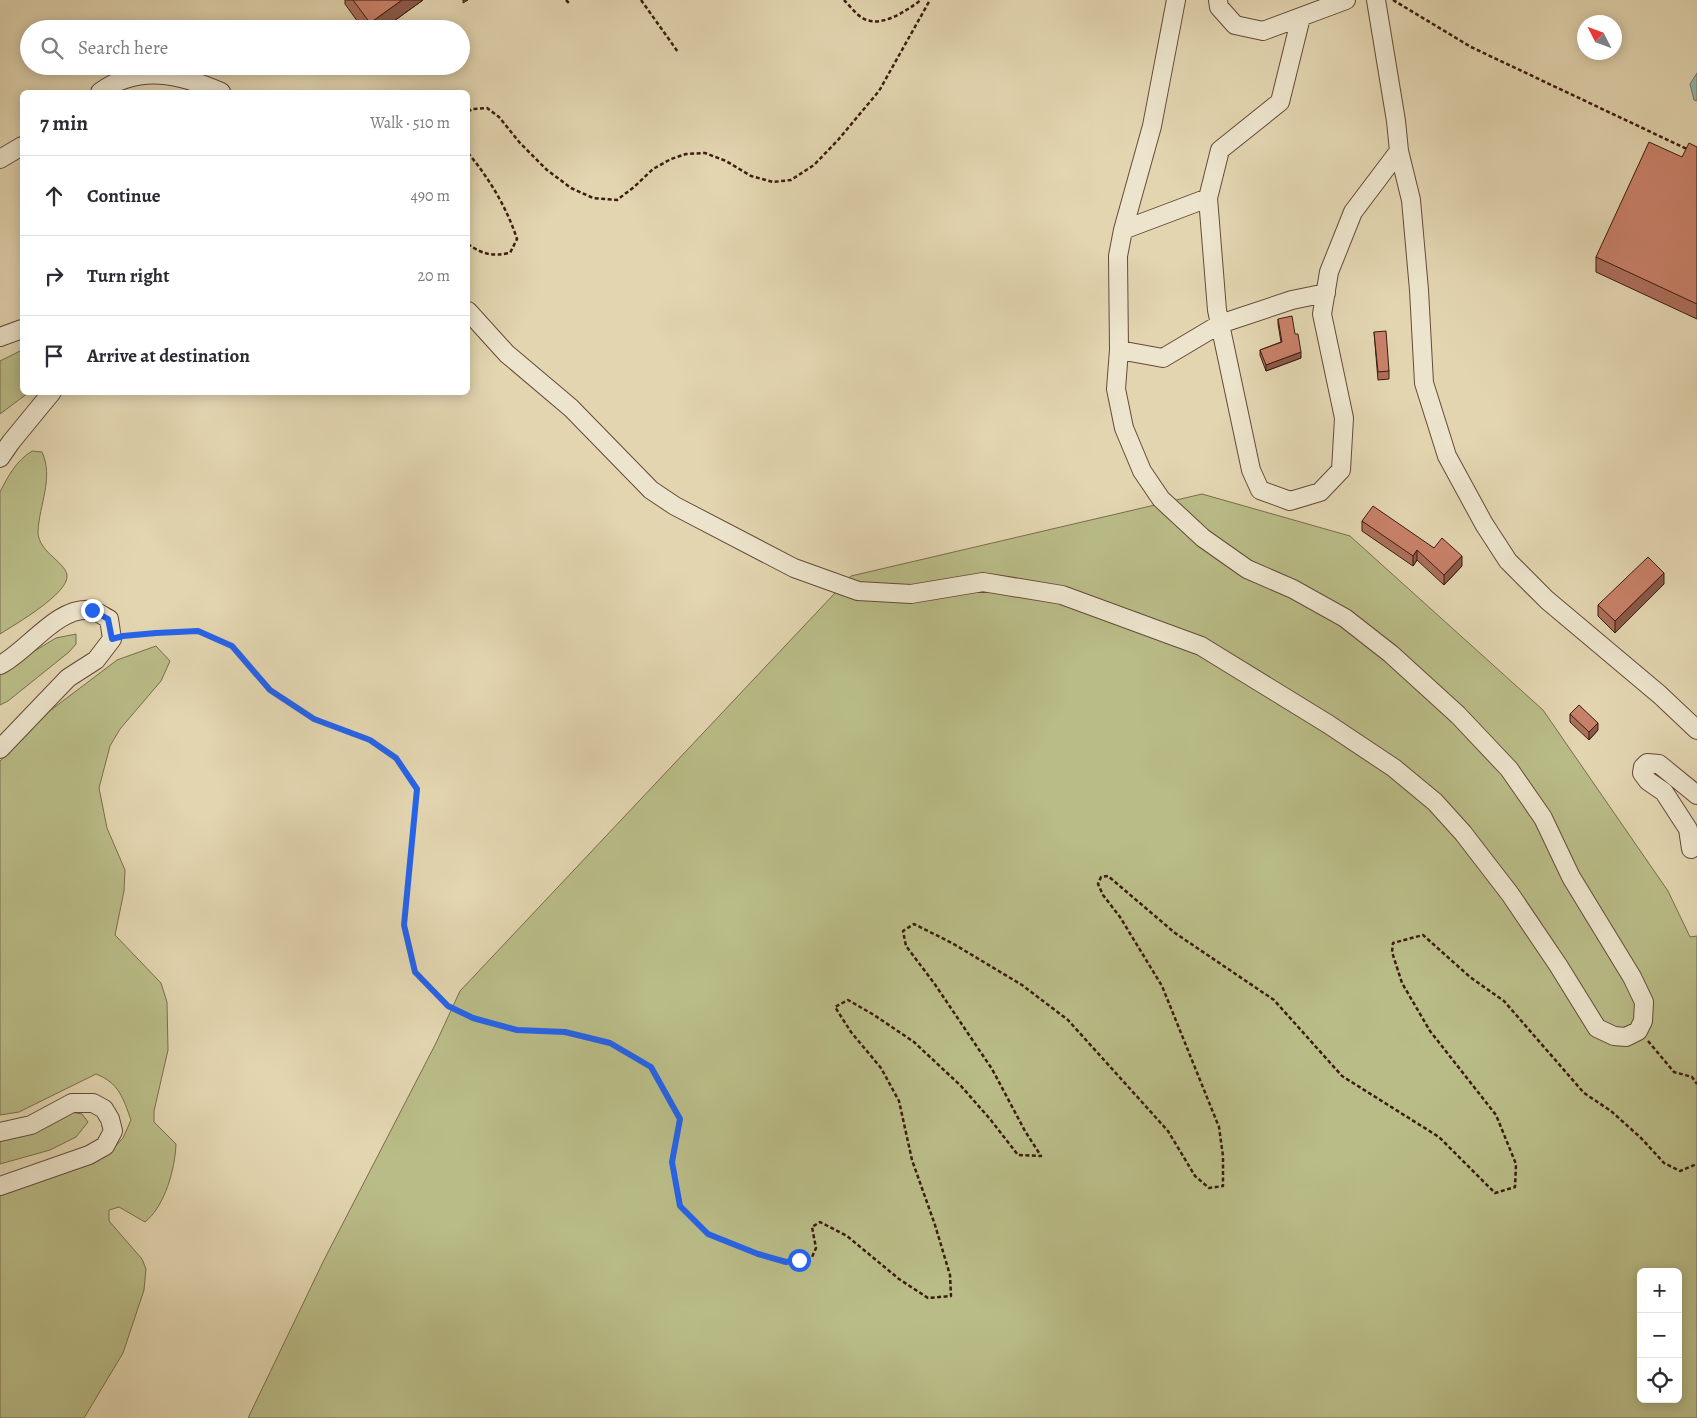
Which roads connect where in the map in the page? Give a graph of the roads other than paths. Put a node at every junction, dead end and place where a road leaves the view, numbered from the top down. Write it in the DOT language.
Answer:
graph roads {
  1 [pos="1176,0"];
  2 [pos="1218,0"];
  3 [pos="1346,0"];
  4 [pos="1376,0"];
  5 [pos="1301,17"];
  6 [pos="136,75"];
  7 [pos="163,75"];
  8 [pos="103,90"];
  9 [pos="216,90"];
  10 [pos="20,147"];
  11 [pos="1399,150"];
  12 [pos="0,159"];
  13 [pos="1208,198"];
  14 [pos="1123,230"];
  15 [pos="1326,293"];
  16 [pos="470,313"];
  17 [pos="1220,324"];
  18 [pos="20,330"];
  19 [pos="0,337"];
  20 [pos="1119,350"];
  21 [pos="49,395"];
  22 [pos="0,458"];
  23 [pos="0,665"];
  24 [pos="1697,730"];
  25 [pos="0,749"];
  26 [pos="1697,795"];
  27 [pos="1691,849"];
  28 [pos="0,1132"];
  29 [pos="0,1186"];
  1 -- 14 [label="street"];
  2 -- 5 [label="street"];
  3 -- 5 [label="street"];
  4 -- 11 [label="street"];
  5 -- 13 [label="street"];
  6 -- 8 [label="street"];
  7 -- 9 [label="street"];
  10 -- 12 [label="street"];
  11 -- 15 [label="street"];
  11 -- 24 [label="street"];
  13 -- 14 [label="street"];
  13 -- 17 [label="street"];
  14 -- 20 [label="street"];
  15 -- 17 [label="street"];
  15 -- 17 [label="street"];
  16 -- 20 [label="street"];
  17 -- 20 [label="street"];
  18 -- 19 [label="street"];
  21 -- 22 [label="street"];
  23 -- 25 [label="street"];
  26 -- 27 [label="street"];
  28 -- 29 [label="street"];
}
